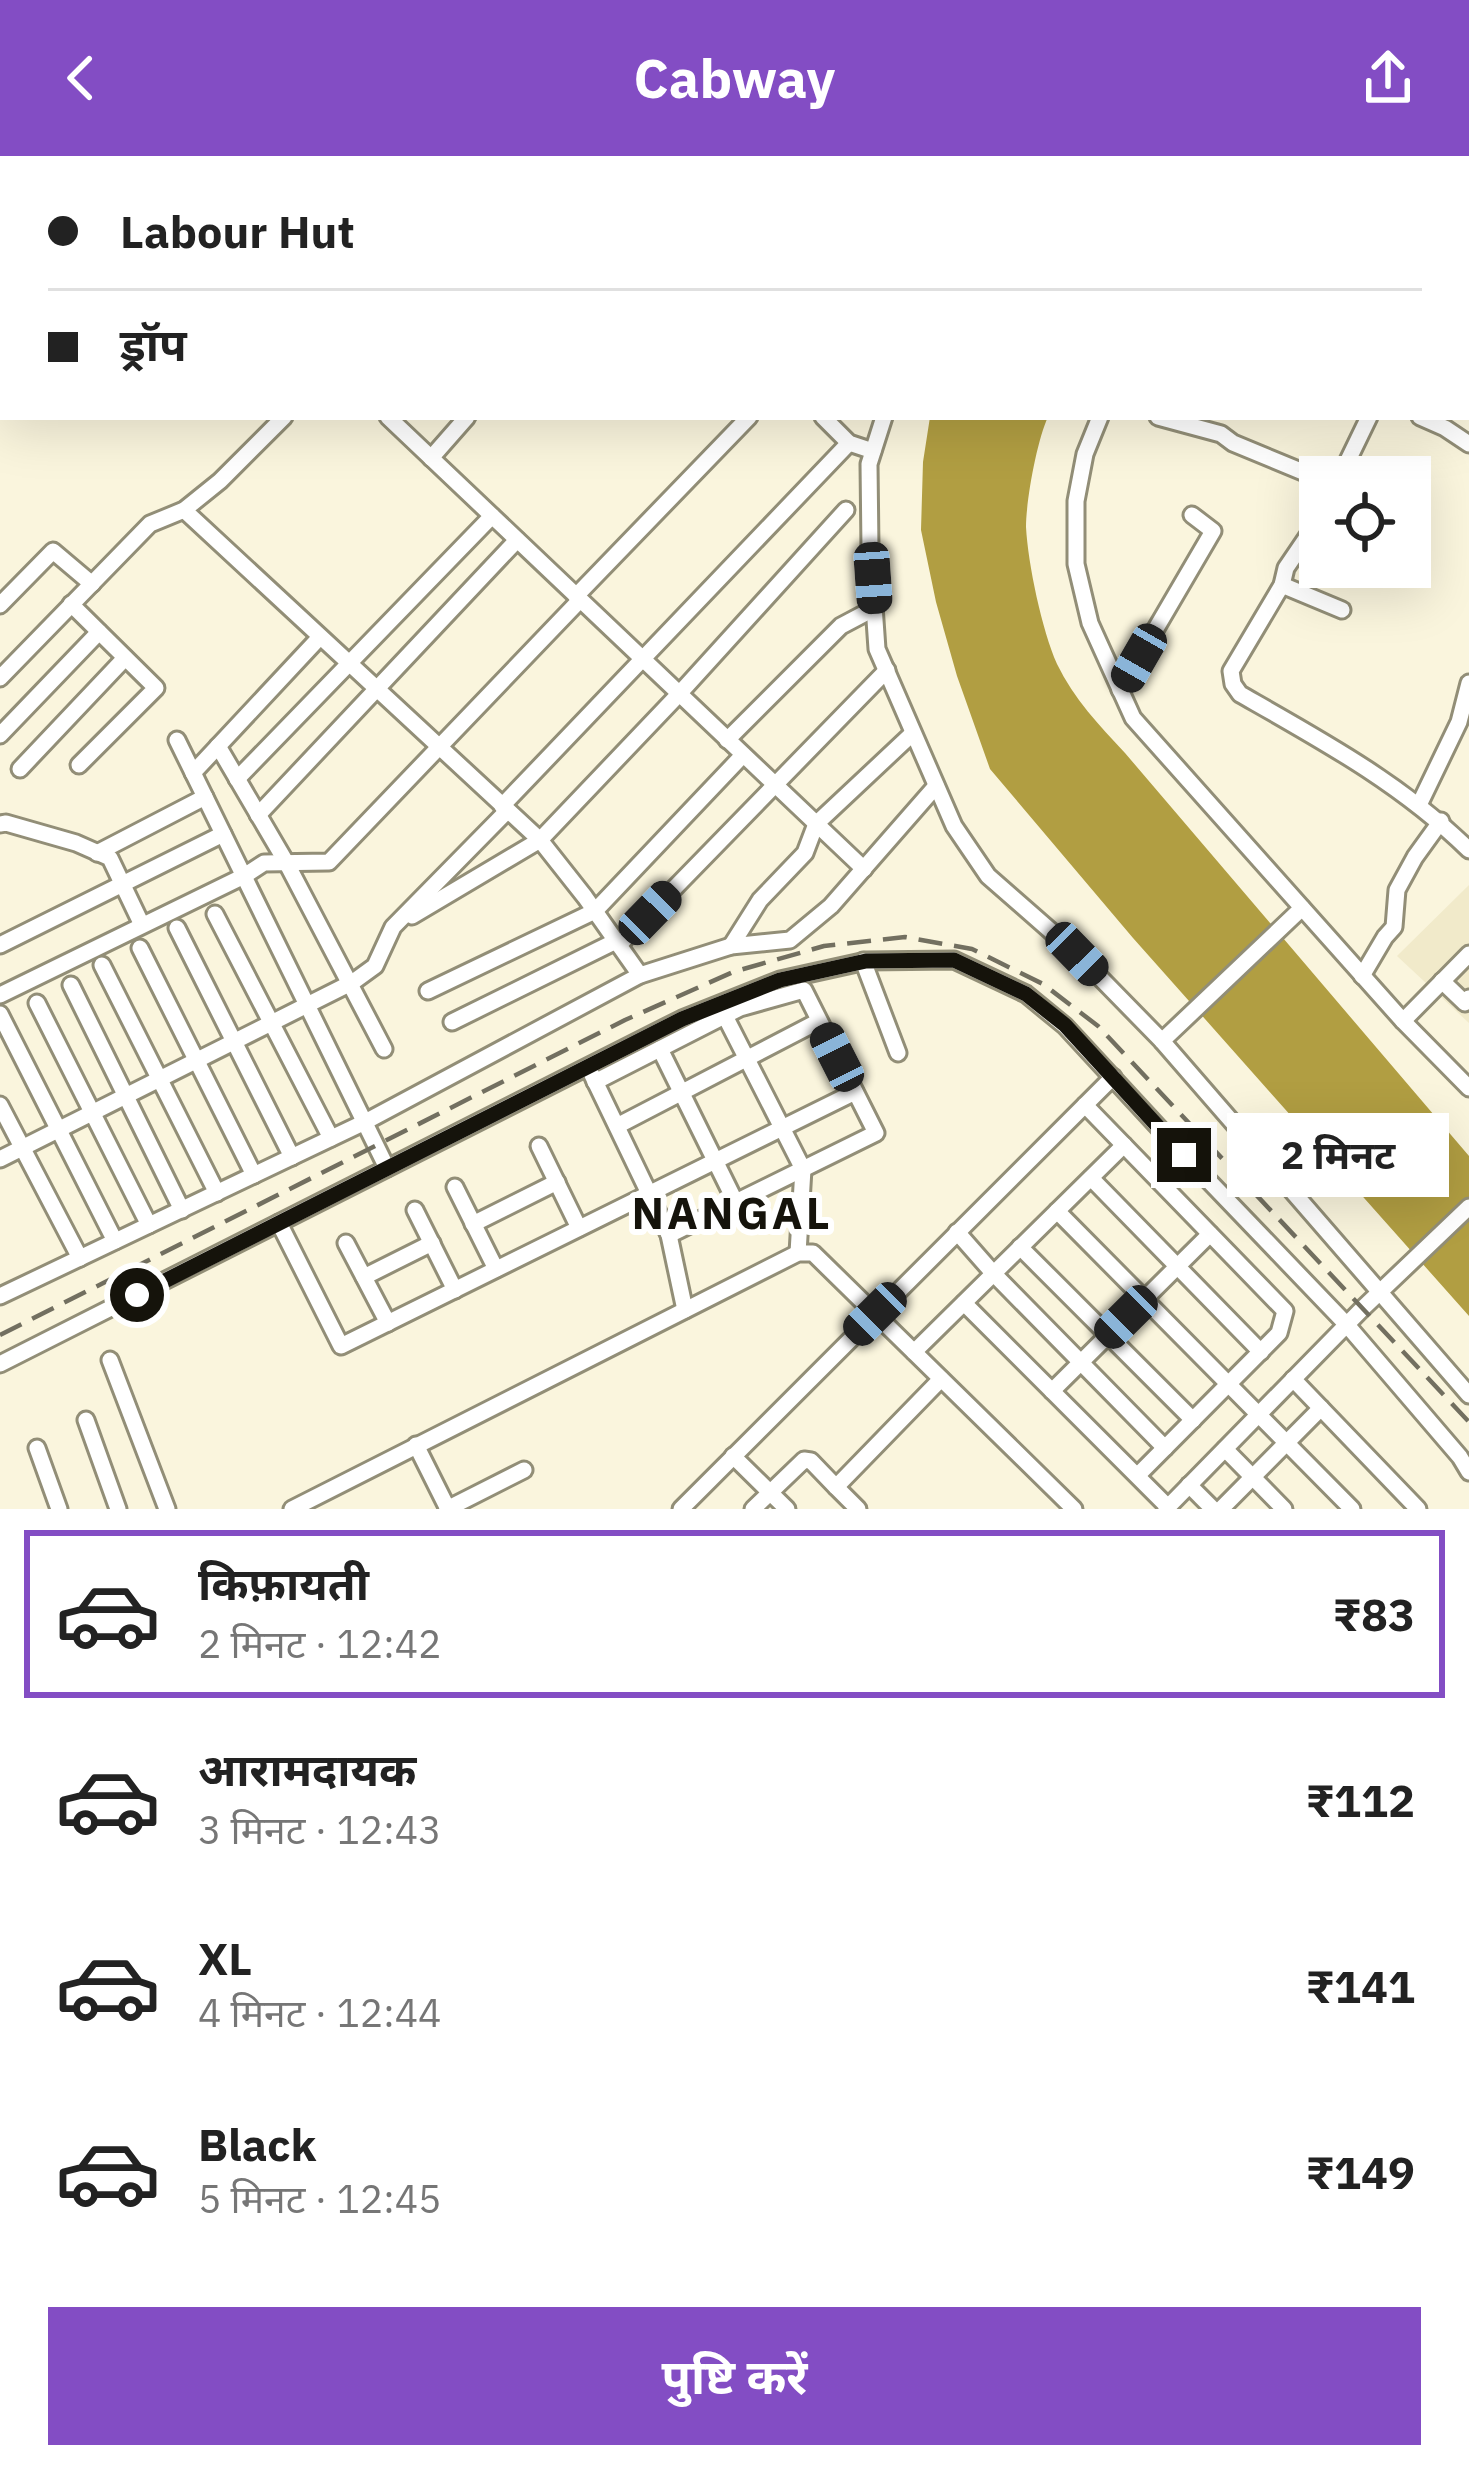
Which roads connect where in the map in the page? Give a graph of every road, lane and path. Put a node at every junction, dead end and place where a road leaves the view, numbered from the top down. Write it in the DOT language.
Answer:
graph roads {
  1 [pos="273,420"];
  2 [pos="391,420"];
  3 [pos="464,420"];
  4 [pos="746,420"];
  5 [pos="826,420"];
  6 [pos="883,420"];
  7 [pos="1099,420"];
  8 [pos="1169,420"];
  9 [pos="1229,420"];
  10 [pos="1368,420"];
  11 [pos="1427,420"];
  12 [pos="1221,434"];
  13 [pos="849,443"];
  14 [pos="1469,444"];
  15 [pos="873,451"];
  16 [pos="1350,456"];
  17 [pos="431,458"];
  18 [pos="1299,470"];
  19 [pos="846,509"];
  20 [pos="184,510"];
  21 [pos="1192,515"];
  22 [pos="492,516"];
  23 [pos="518,540"];
  24 [pos="1299,549"];
  25 [pos="92,584"];
  26 [pos="1282,585"];
  27 [pos="2,598"];
  28 [pos="578,598"];
  29 [pos="71,604"];
  30 [pos="875,608"];
  31 [pos="1342,610"];
  32 [pos="100,632"];
  33 [pos="320,637"];
  34 [pos="125,658"];
  35 [pos="642,659"];
  36 [pos="348,662"];
  37 [pos="886,670"];
  38 [pos="0,678"];
  39 [pos="1469,683"];
  40 [pos="377,689"];
  41 [pos="1120,690"];
  42 [pos="679,694"];
  43 [pos="914,733"];
  44 [pos="0,735"];
  45 [pos="177,740"];
  46 [pos="728,740"];
  47 [pos="218,746"];
  48 [pos="438,746"];
  49 [pos="743,755"];
  50 [pos="79,765"];
  51 [pos="20,769"];
  52 [pos="193,772"];
  53 [pos="237,779"];
  54 [pos="775,785"];
  55 [pos="936,785"];
  56 [pos="205,796"];
  57 [pos="1419,805"];
  58 [pos="505,808"];
  59 [pos="258,814"];
  60 [pos="1441,821"];
  61 [pos="0,824"];
  62 [pos="816,824"];
  63 [pos="223,834"];
  64 [pos="540,840"];
  65 [pos="1469,850"];
  66 [pos="97,853"];
  67 [pos="286,862"];
  68 [pos="864,869"];
  69 [pos="244,875"];
  70 [pos="122,884"];
  71 [pos="1302,908"];
  72 [pos="595,911"];
  73 [pos="215,914"];
  74 [pos="142,925"];
  75 [pos="394,927"];
  76 [pos="177,928"];
  77 [pos="617,943"];
  78 [pos="0,945"];
  79 [pos="730,946"];
  80 [pos="140,948"];
  81 [pos="1469,954"];
  82 [pos="862,962"];
  83 [pos="102,964"];
  84 [pos="640,975"];
  85 [pos="1362,976"];
  86 [pos="1442,981"];
  87 [pos="350,984"];
  88 [pos="70,986"];
  89 [pos="428,991"];
  90 [pos="0,994"];
  91 [pos="1469,998"];
  92 [pos="37,1003"];
  93 [pos="307,1005"];
  94 [pos="0,1014"];
  95 [pos="725,1016"];
  96 [pos="820,1021"];
  97 [pos="1403,1021"];
  98 [pos="452,1022"];
  99 [pos="272,1023"];
  100 [pos="1162,1041"];
  101 [pos="234,1042"];
  102 [pos="384,1049"];
  103 [pos="660,1049"];
  104 [pos="898,1053"];
  105 [pos="747,1059"];
  106 [pos="197,1061"];
  107 [pos="592,1075"];
  108 [pos="1113,1077"];
  109 [pos="160,1080"];
  110 [pos="1469,1088"];
  111 [pos="855,1092"];
  112 [pos="681,1093"];
  113 [pos="125,1096"];
  114 [pos="0,1105"];
  115 [pos="1084,1105"];
  116 [pos="92,1113"];
  117 [pos="365,1122"];
  118 [pos="616,1126"];
  119 [pos="782,1128"];
  120 [pos="58,1130"];
  121 [pos="331,1138"];
  122 [pos="1124,1145"];
  123 [pos="539,1146"];
  124 [pos="22,1148"];
  125 [pos="292,1157"];
  126 [pos="0,1159"];
  127 [pos="715,1161"];
  128 [pos="388,1168"];
  129 [pos="803,1169"];
  130 [pos="254,1175"];
  131 [pos="1090,1178"];
  132 [pos="557,1182"];
  133 [pos="455,1187"];
  134 [pos="217,1193"];
  135 [pos="649,1194"];
  136 [pos="736,1202"];
  137 [pos="1469,1207"];
  138 [pos="182,1210"];
  139 [pos="415,1210"];
  140 [pos="1057,1211"];
  141 [pos="279,1223"];
  142 [pos="473,1224"];
  143 [pos="149,1225"];
  144 [pos="579,1228"];
  145 [pos="957,1232"];
  146 [pos="1210,1234"];
  147 [pos="669,1235"];
  148 [pos="115,1241"];
  149 [pos="346,1243"];
  150 [pos="432,1244"];
  151 [pos="1020,1247"];
  152 [pos="799,1252"];
  153 [pos="80,1258"];
  154 [pos="1177,1266"];
  155 [pos="496,1270"];
  156 [pos="993,1273"];
  157 [pos="364,1277"];
  158 [pos="455,1290"];
  159 [pos="1378,1293"];
  160 [pos="0,1296"];
  161 [pos="1144,1299"];
  162 [pos="964,1303"];
  163 [pos="685,1310"];
  164 [pos="875,1314"];
  165 [pos="388,1323"];
  166 [pos="1347,1325"];
  167 [pos="1108,1335"];
  168 [pos="914,1352"];
  169 [pos="1261,1352"];
  170 [pos="110,1360"];
  171 [pos="1081,1363"];
  172 [pos="0,1364"];
  173 [pos="941,1379"];
  174 [pos="1293,1379"];
  175 [pos="1229,1384"];
  176 [pos="1052,1391"];
  177 [pos="1469,1396"];
  178 [pos="1321,1408"];
  179 [pos="1258,1414"];
  180 [pos="86,1420"];
  181 [pos="1192,1420"];
  182 [pos="1287,1443"];
  183 [pos="416,1445"];
  184 [pos="37,1448"];
  185 [pos="1165,1448"];
  186 [pos="1225,1449"];
  187 [pos="733,1456"];
  188 [pos="524,1470"];
  189 [pos="1469,1472"];
  190 [pos="1138,1475"];
  191 [pos="1252,1477"];
  192 [pos="1189,1485"];
  193 [pos="836,1486"];
  194 [pos="770,1492"];
  195 [pos="1167,1508"];
  196 [pos="59,1509"];
  197 [pos="118,1509"];
  198 [pos="167,1509"];
  199 [pos="292,1509"];
  200 [pos="448,1509"];
  201 [pos="681,1509"];
  202 [pos="753,1509"];
  203 [pos="787,1509"];
  204 [pos="858,1509"];
  205 [pos="1074,1509"];
  206 [pos="1217,1509"];
  207 [pos="1284,1509"];
  208 [pos="1352,1509"];
  209 [pos="1418,1509"];
  1 -- 20 [label="street"];
  2 -- 17 [label="street"];
  3 -- 17 [label="street"];
  4 -- 28 [label="street"];
  5 -- 13 [label="street"];
  6 -- 15 [label="street"];
  7 -- 41 [label="street"];
  8 -- 12 [label="street"];
  9 -- 12 [label="street"];
  10 -- 16 [label="street"];
  11 -- 14 [label="street"];
  12 -- 18 [label="street"];
  13 -- 15 [label="street"];
  13 -- 35 [label="street"];
  15 -- 30 [label="street"];
  17 -- 22 [label="street"];
  19 -- 42 [label="street"];
  20 -- 25 [label="street"];
  20 -- 33 [label="street"];
  21 -- 41 [label="street"];
  22 -- 23 [label="street"];
  22 -- 36 [label="street"];
  23 -- 28 [label="street"];
  23 -- 40 [label="street"];
  24 -- 26 [label="street"];
  25 -- 27 [label="street"];
  25 -- 29 [label="street"];
  26 -- 31 [label="street"];
  26 -- 57 [label="street"];
  28 -- 35 [label="street"];
  28 -- 48 [label="street"];
  29 -- 32 [label="street"];
  29 -- 38 [label="street"];
  30 -- 37 [label="street"];
  30 -- 46 [label="street"];
  32 -- 34 [label="street"];
  32 -- 44 [label="street"];
  33 -- 36 [label="street"];
  33 -- 47 [label="street"];
  34 -- 50 [label="street"];
  34 -- 51 [label="street"];
  35 -- 42 [label="street"];
  35 -- 58 [label="street"];
  36 -- 40 [label="street"];
  36 -- 53 [label="street"];
  37 -- 43 [label="street"];
  37 -- 54 [label="street"];
  39 -- 57 [label="street"];
  40 -- 48 [label="street"];
  40 -- 59 [label="street"];
  41 -- 71 [label="street"];
  42 -- 46 [label="street"];
  42 -- 64 [label="street"];
  43 -- 55 [label="street"];
  43 -- 62 [label="street"];
  45 -- 52 [label="street"];
  46 -- 49 [label="street"];
  47 -- 52 [label="street"];
  47 -- 53 [label="street"];
  48 -- 58 [label="street"];
  48 -- 67 [label="street"];
  49 -- 54 [label="street"];
  49 -- 72 [label="street"];
  52 -- 56 [label="street"];
  53 -- 59 [label="street"];
  54 -- 62 [label="street"];
  54 -- 77 [label="street"];
  55 -- 68 [label="street"];
  55 -- 100 [label="street"];
  56 -- 63 [label="street"];
  56 -- 66 [label="street"];
  57 -- 60 [label="street"];
  58 -- 64 [label="street"];
  58 -- 75 [label="street"];
  59 -- 67 [label="street"];
  60 -- 65 [label="street"];
  60 -- 85 [label="street"];
  61 -- 66 [label="street"];
  62 -- 68 [label="street"];
  62 -- 79 [label="street"];
  63 -- 69 [label="street"];
  63 -- 70 [label="street"];
  64 -- 72 [label="street"];
  64 -- 75 [label="street"];
  66 -- 70 [label="street"];
  67 -- 69 [label="street"];
  67 -- 87 [label="street"];
  68 -- 79 [label="street"];
  69 -- 74 [label="street"];
  69 -- 93 [label="street"];
  70 -- 74 [label="street"];
  70 -- 78 [label="street"];
  71 -- 85 [label="street"];
  71 -- 100 [label="street"];
  72 -- 77 [label="street"];
  72 -- 89 [label="street"];
  73 -- 99 [label="street"];
  74 -- 90 [label="street"];
  75 -- 87 [label="street"];
  76 -- 101 [label="street"];
  77 -- 84 [label="street"];
  77 -- 98 [label="street"];
  79 -- 84 [label="street"];
  80 -- 106 [label="street"];
  81 -- 86 [label="street"];
  82 -- 104 [label="street"];
  82 -- 107 [label="street"];
  82 -- 108 [label="street"];
  83 -- 109 [label="street"];
  84 -- 117 [label="street"];
  85 -- 97 [label="street"];
  86 -- 91 [label="street"];
  86 -- 97 [label="street"];
  87 -- 93 [label="street"];
  87 -- 102 [label="street"];
  88 -- 113 [label="street"];
  92 -- 116 [label="street"];
  93 -- 99 [label="street"];
  93 -- 117 [label="street"];
  94 -- 120 [label="street"];
  95 -- 96 [label="street"];
  95 -- 103 [label="street"];
  95 -- 105 [label="street"];
  96 -- 105 [label="street"];
  96 -- 111 [label="street"];
  97 -- 110 [label="street"];
  99 -- 101 [label="street"];
  99 -- 121 [label="street"];
  100 -- 159 [label="street"];
  101 -- 106 [label="street"];
  101 -- 125 [label="street"];
  103 -- 107 [label="street"];
  103 -- 112 [label="street"];
  105 -- 112 [label="street"];
  105 -- 119 [label="street"];
  106 -- 109 [label="street"];
  106 -- 130 [label="street"];
  107 -- 118 [label="street"];
  107 -- 128 [label="street"];
  108 -- 115 [label="street"];
  108 -- 166 [label="street"];
  109 -- 113 [label="street"];
  109 -- 134 [label="street"];
  111 -- 119 [label="street"];
  111 -- 129 [label="street"];
  112 -- 118 [label="street"];
  112 -- 127 [label="street"];
  113 -- 116 [label="street"];
  113 -- 138 [label="street"];
  114 -- 124 [label="street"];
  115 -- 122 [label="street"];
  115 -- 145 [label="street"];
  116 -- 120 [label="street"];
  116 -- 143 [label="street"];
  117 -- 121 [label="street"];
  117 -- 128 [label="street"];
  118 -- 135 [label="street"];
  119 -- 127 [label="street"];
  119 -- 129 [label="street"];
  120 -- 124 [label="street"];
  120 -- 148 [label="street"];
  121 -- 125 [label="street"];
  122 -- 131 [label="street"];
  122 -- 146 [label="street"];
  123 -- 132 [label="street"];
  124 -- 126 [label="street"];
  124 -- 153 [label="street"];
  125 -- 130 [label="street"];
  127 -- 135 [label="street"];
  127 -- 136 [label="street"];
  128 -- 141 [label="street"];
  129 -- 136 [label="street"];
  129 -- 152 [label="street"];
  130 -- 134 [label="street"];
  131 -- 140 [label="street"];
  131 -- 154 [label="street"];
  132 -- 142 [label="street"];
  132 -- 144 [label="street"];
  133 -- 142 [label="street"];
  134 -- 138 [label="street"];
  135 -- 144 [label="street"];
  135 -- 147 [label="street"];
  136 -- 147 [label="street"];
  137 -- 159 [label="street"];
  138 -- 143 [label="street"];
  139 -- 150 [label="street"];
  140 -- 151 [label="street"];
  140 -- 161 [label="street"];
  141 -- 165 [label="street"];
  141 -- 172 [label="street"];
  142 -- 155 [label="street"];
  143 -- 148 [label="street"];
  144 -- 155 [label="street"];
  145 -- 156 [label="street"];
  145 -- 164 [label="street"];
  146 -- 154 [label="street"];
  146 -- 169 [label="street"];
  147 -- 163 [label="street"];
  148 -- 153 [label="street"];
  149 -- 157 [label="street"];
  150 -- 157 [label="street"];
  150 -- 158 [label="street"];
  151 -- 156 [label="street"];
  151 -- 167 [label="street"];
  152 -- 163 [label="street"];
  152 -- 164 [label="street"];
  153 -- 160 [label="street"];
  154 -- 161 [label="street"];
  154 -- 169 [label="street"];
  155 -- 158 [label="street"];
  156 -- 162 [label="street"];
  156 -- 171 [label="street"];
  157 -- 165 [label="street"];
  158 -- 165 [label="street"];
  159 -- 166 [label="street"];
  159 -- 177 [label="street"];
  161 -- 167 [label="street"];
  161 -- 175 [label="street"];
  162 -- 168 [label="street"];
  162 -- 176 [label="street"];
  163 -- 183 [label="street"];
  164 -- 168 [label="street"];
  164 -- 187 [label="street"];
  166 -- 174 [label="street"];
  166 -- 189 [label="street"];
  167 -- 171 [label="street"];
  167 -- 181 [label="street"];
  168 -- 173 [label="street"];
  169 -- 175 [label="street"];
  170 -- 198 [label="street"];
  171 -- 176 [label="street"];
  171 -- 185 [label="street"];
  173 -- 193 [label="street"];
  173 -- 205 [label="street"];
  174 -- 178 [label="street"];
  174 -- 179 [label="street"];
  175 -- 179 [label="street"];
  175 -- 181 [label="street"];
  176 -- 190 [label="street"];
  178 -- 182 [label="street"];
  178 -- 209 [label="street"];
  179 -- 182 [label="street"];
  179 -- 186 [label="street"];
  180 -- 197 [label="street"];
  181 -- 185 [label="street"];
  182 -- 191 [label="street"];
  182 -- 208 [label="street"];
  183 -- 199 [label="street"];
  183 -- 200 [label="street"];
  184 -- 196 [label="street"];
  185 -- 190 [label="street"];
  186 -- 191 [label="street"];
  186 -- 192 [label="street"];
  187 -- 194 [label="street"];
  187 -- 201 [label="street"];
  188 -- 200 [label="street"];
  190 -- 195 [label="street"];
  191 -- 206 [label="street"];
  191 -- 207 [label="street"];
  192 -- 195 [label="street"];
  192 -- 206 [label="street"];
  193 -- 194 [label="street"];
  193 -- 204 [label="street"];
  194 -- 202 [label="street"];
  194 -- 203 [label="street"];
}
